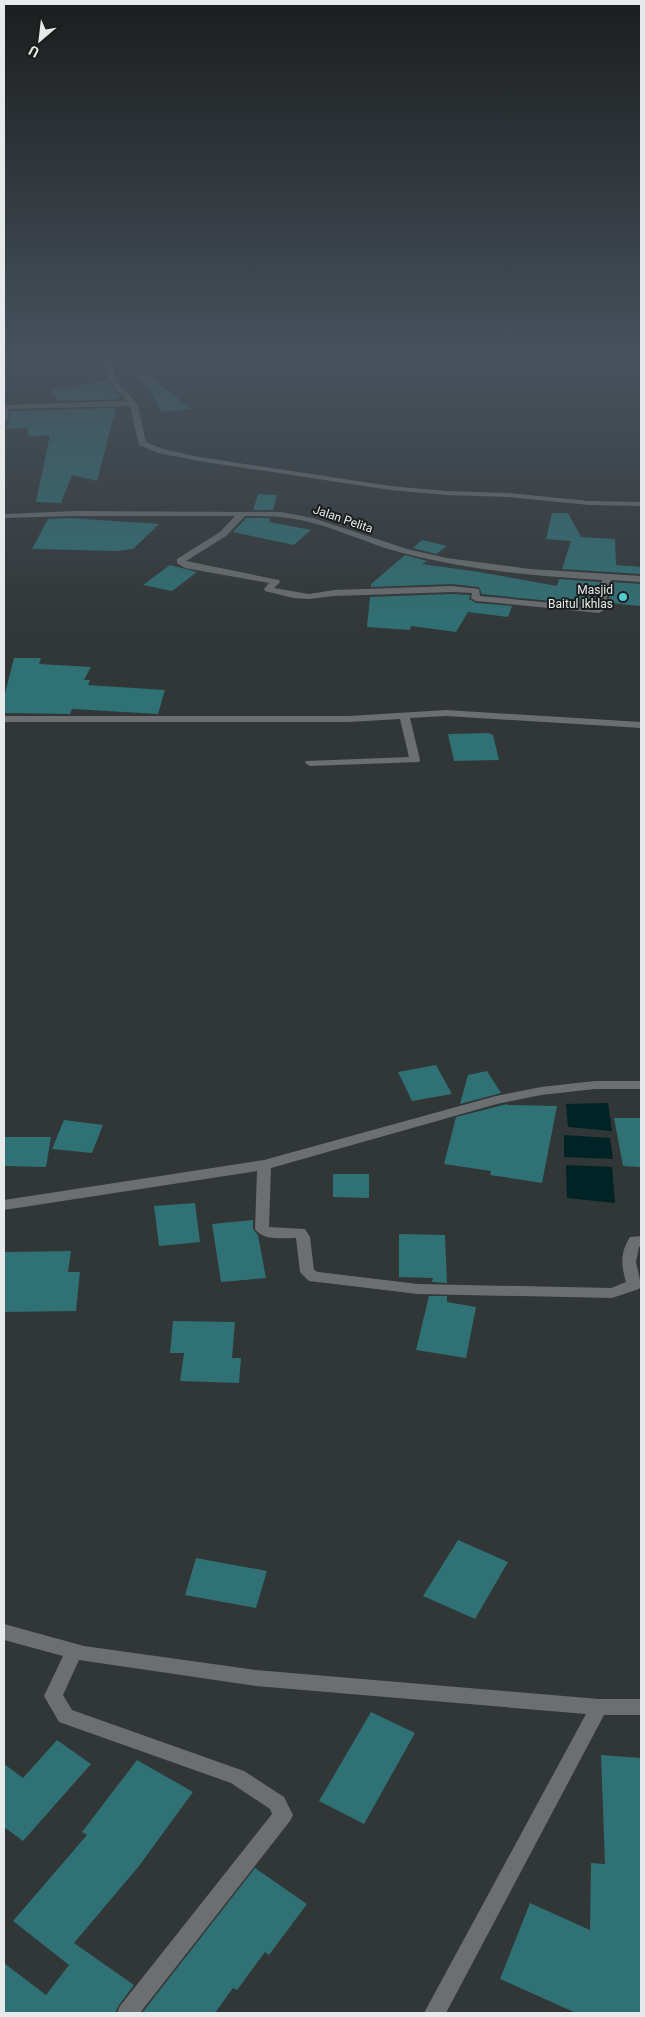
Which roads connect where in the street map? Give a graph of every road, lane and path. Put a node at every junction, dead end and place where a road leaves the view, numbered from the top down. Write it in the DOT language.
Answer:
graph roads {
  1 [pos="162,451"];
  2 [pos="641,504"];
  3 [pos="243,513"];
  4 [pos="4,516"];
  5 [pos="607,577"];
  6 [pos="641,578"];
  7 [pos="404,716"];
  8 [pos="4,718"];
  9 [pos="641,726"];
  10 [pos="310,763"];
  11 [pos="641,1085"];
  12 [pos="264,1165"];
  13 [pos="4,1205"];
  14 [pos="641,1241"];
  15 [pos="4,1632"];
  16 [pos="74,1651"];
  17 [pos="599,1707"];
  18 [pos="641,1707"];
  19 [pos="127,2013"];
  20 [pos="434,2013"];
  1 -- 2 [label="street"];
  3 -- 4 [label="street, Jalan Pelita"];
  3 -- 5 [label="street, Jalan Pelita"];
  3 -- 5 [label="street"];
  5 -- 6 [label="street, Jalan Pelita"];
  7 -- 8 [label="street"];
  7 -- 9 [label="street"];
  7 -- 10 [label="street"];
  11 -- 12 [label="street"];
  12 -- 13 [label="street"];
  12 -- 14 [label="street"];
  15 -- 16 [label="street"];
  16 -- 17 [label="street"];
  16 -- 19 [label="street"];
  17 -- 18 [label="street"];
  17 -- 20 [label="street"];
}
